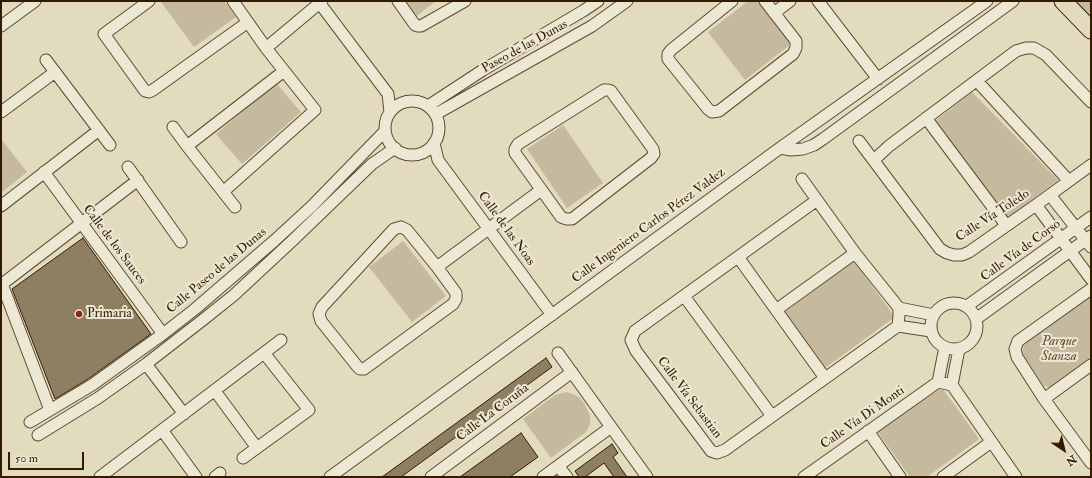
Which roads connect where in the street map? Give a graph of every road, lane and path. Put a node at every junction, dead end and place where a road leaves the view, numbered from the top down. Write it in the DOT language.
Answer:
graph roads {
  1 [pos="35,1"];
  2 [pos="149,1"];
  3 [pos="233,1"];
  4 [pos="398,1"];
  5 [pos="465,1"];
  6 [pos="598,1"];
  7 [pos="627,1"];
  8 [pos="732,1"];
  9 [pos="765,1"];
  10 [pos="790,1"];
  11 [pos="818,1"];
  12 [pos="987,1"];
  13 [pos="1013,1"];
  14 [pos="1063,1"];
  15 [pos="320,2"];
  16 [pos="774,13"];
  17 [pos="248,22"];
  18 [pos="1,26"];
  19 [pos="1091,30"];
  20 [pos="266,48"];
  21 [pos="46,60"];
  22 [pos="284,71"];
  23 [pos="55,72"];
  24 [pos="878,79"];
  25 [pos="977,81"];
  26 [pos="388,94"];
  27 [pos="406,102"];
  28 [pos="1091,102"];
  29 [pos="428,106"];
  30 [pos="1,112"];
  31 [pos="390,112"];
  32 [pos="436,114"];
  33 [pos="926,118"];
  34 [pos="173,127"];
  35 [pos="99,130"];
  36 [pos="385,131"];
  37 [pos="859,141"];
  38 [pos="434,143"];
  39 [pos="110,145"];
  40 [pos="187,146"];
  41 [pos="395,148"];
  42 [pos="780,148"];
  43 [pos="422,153"];
  44 [pos="438,160"];
  45 [pos="874,160"];
  46 [pos="1091,165"];
  47 [pos="128,167"];
  48 [pos="44,172"];
  49 [pos="802,179"];
  50 [pos="138,180"];
  51 [pos="1070,181"];
  52 [pos="541,190"];
  53 [pos="222,192"];
  54 [pos="1050,195"];
  55 [pos="817,200"];
  56 [pos="1036,205"];
  57 [pos="1,206"];
  58 [pos="235,207"];
  59 [pos="1091,217"];
  60 [pos="81,224"];
  61 [pos="1006,225"];
  62 [pos="1076,228"];
  63 [pos="489,230"];
  64 [pos="1061,239"];
  65 [pos="1089,241"];
  66 [pos="181,242"];
  67 [pos="1070,251"];
  68 [pos="855,253"];
  69 [pos="738,257"];
  70 [pos="437,267"];
  71 [pos="1091,279"];
  72 [pos="2,285"];
  73 [pos="1091,289"];
  74 [pos="684,296"];
  75 [pos="967,306"];
  76 [pos="899,308"];
  77 [pos="195,309"];
  78 [pos="776,310"];
  79 [pos="552,315"];
  80 [pos="934,315"];
  81 [pos="976,319"];
  82 [pos="204,320"];
  83 [pos="898,326"];
  84 [pos="931,331"];
  85 [pos="163,334"];
  86 [pos="281,340"];
  87 [pos="945,347"];
  88 [pos="958,349"];
  89 [pos="264,353"];
  90 [pos="558,353"];
  91 [pos="146,364"];
  92 [pos="1091,365"];
  93 [pos="572,372"];
  94 [pos="825,378"];
  95 [pos="938,382"];
  96 [pos="92,385"];
  97 [pos="952,385"];
  98 [pos="215,391"];
  99 [pos="98,398"];
  100 [pos="1044,399"];
  101 [pos="50,410"];
  102 [pos="184,414"];
  103 [pos="772,416"];
  104 [pos="30,422"];
  105 [pos="611,427"];
  106 [pos="162,430"];
  107 [pos="868,431"];
  108 [pos="38,435"];
  109 [pos="992,442"];
  110 [pos="257,448"];
  111 [pos="1089,456"];
  112 [pos="243,458"];
  113 [pos="558,466"];
  114 [pos="810,475"];
  115 [pos="100,477"];
  116 [pos="196,477"];
  117 [pos="330,477"];
  118 [pos="431,477"];
  119 [pos="543,477"];
  120 [pos="567,477"];
  121 [pos="647,477"];
  122 [pos="900,477"];
  123 [pos="943,477"];
  124 [pos="1016,477"];
  1 -- 18 [label="street"];
  2 -- 17 [label="street"];
  3 -- 17 [label="street"];
  4 -- 5 [label="street"];
  6 -- 29 [label="street, Paseo de las Dunas"];
  7 -- 32 [label="street, Paseo de las Dunas"];
  8 -- 16 [label="street"];
  9 -- 16 [label="street"];
  10 -- 16 [label="street"];
  11 -- 24 [label="street"];
  12 -- 24 [label="street, Calle Ingeniero Carlos Pérez Valdez"];
  13 -- 42 [label="street"];
  14 -- 19 [label="main road"];
  15 -- 20 [label="street"];
  15 -- 26 [label="street"];
  17 -- 20 [label="street"];
  20 -- 22 [label="street"];
  21 -- 23 [label="street"];
  22 -- 40 [label="street"];
  22 -- 53 [label="street"];
  23 -- 30 [label="street"];
  23 -- 35 [label="street"];
  24 -- 42 [label="street, Calle Ingeniero Carlos Pérez Valdez"];
  25 -- 28 [label="street"];
  25 -- 33 [label="street"];
  25 -- 51 [label="street"];
  26 -- 27 [label="street"];
  26 -- 31 [label="street"];
  27 -- 29 [label="street"];
  27 -- 31 [label="street"];
  29 -- 32 [label="street"];
  31 -- 36 [label="street"];
  32 -- 38 [label="street"];
  33 -- 45 [label="street"];
  33 -- 61 [label="street"];
  34 -- 40 [label="street"];
  35 -- 39 [label="street"];
  35 -- 48 [label="street"];
  36 -- 41 [label="street"];
  36 -- 77 [label="street, Calle Paseo de las Dunas"];
  37 -- 45 [label="street, Calle Vía Toledo"];
  38 -- 43 [label="street"];
  38 -- 44 [label="street, Calle de las Noas"];
  40 -- 53 [label="street"];
  41 -- 43 [label="street"];
  41 -- 82 [label="street, Calle Paseo de las Dunas"];
  42 -- 79 [label="street, Calle Ingeniero Carlos Pérez Valdez"];
  43 -- 44 [label="street"];
  44 -- 63 [label="street, Calle de las Noas"];
  45 -- 61 [label="street, Calle Vía Toledo"];
  46 -- 51 [label="street, Calle Vía Toledo"];
  47 -- 50 [label="street"];
  48 -- 57 [label="street"];
  48 -- 60 [label="street, Calle de los Sauces"];
  49 -- 55 [label="street"];
  50 -- 60 [label="street"];
  50 -- 66 [label="street"];
  51 -- 54 [label="street, Calle Vía Toledo"];
  52 -- 52 [label="street"];
  52 -- 63 [label="street"];
  53 -- 58 [label="street"];
  54 -- 56 [label="street, Calle Vía Toledo"];
  54 -- 62 [label="street"];
  55 -- 68 [label="street"];
  55 -- 69 [label="street, Calle Vía Sebastian"];
  56 -- 61 [label="street, Calle Vía Toledo"];
  56 -- 64 [label="street"];
  59 -- 62 [label="street, Calle Vía de Corso"];
  60 -- 72 [label="street"];
  60 -- 85 [label="street, Calle de los Sauces"];
  62 -- 64 [label="street, Calle Vía de Corso"];
  62 -- 65 [label="street"];
  63 -- 70 [label="street"];
  63 -- 79 [label="street, Calle de las Noas"];
  64 -- 67 [label="street"];
  64 -- 75 [label="street, Calle Vía de Corso"];
  65 -- 67 [label="street"];
  67 -- 71 [label="street"];
  67 -- 81 [label="street"];
  68 -- 76 [label="street"];
  68 -- 78 [label="street"];
  69 -- 74 [label="street, Calle Vía Sebastian"];
  69 -- 78 [label="street"];
  70 -- 70 [label="street"];
  72 -- 101 [label="street"];
  73 -- 100 [label="street"];
  74 -- 103 [label="street"];
  74 -- 103 [label="street, Calle Vía Sebastian"];
  75 -- 80 [label="street"];
  75 -- 81 [label="street"];
  76 -- 80 [label="street"];
  76 -- 83 [label="street"];
  77 -- 82 [label="street"];
  77 -- 85 [label="street, Calle Paseo de las Dunas"];
  78 -- 94 [label="street"];
  79 -- 117 [label="street, Calle Ingeniero Carlos Pérez Valdez"];
  80 -- 84 [label="street"];
  81 -- 88 [label="street"];
  82 -- 91 [label="street, Calle Paseo de las Dunas"];
  83 -- 84 [label="street"];
  83 -- 94 [label="street, Calle Vía Sebastian"];
  84 -- 87 [label="street"];
  85 -- 96 [label="street, Calle Paseo de las Dunas"];
  86 -- 89 [label="street"];
  87 -- 88 [label="street"];
  87 -- 95 [label="street"];
  88 -- 97 [label="street"];
  89 -- 98 [label="street"];
  89 -- 110 [label="street"];
  90 -- 93 [label="street"];
  91 -- 99 [label="street, Calle Paseo de las Dunas"];
  91 -- 102 [label="street"];
  92 -- 100 [label="street"];
  93 -- 105 [label="street"];
  93 -- 118 [label="street, Calle La Coruña"];
  94 -- 103 [label="street, Calle Vía Sebastian"];
  95 -- 97 [label="street"];
  95 -- 107 [label="street, Calle Vía Di Monti"];
  96 -- 99 [label="street"];
  96 -- 101 [label="street, Calle Paseo de las Dunas"];
  97 -- 109 [label="street"];
  98 -- 102 [label="street"];
  98 -- 110 [label="street"];
  99 -- 108 [label="street, Calle Paseo de las Dunas"];
  100 -- 111 [label="street"];
  101 -- 104 [label="street, Calle Paseo de las Dunas"];
  102 -- 106 [label="street"];
  105 -- 113 [label="street"];
  105 -- 121 [label="street"];
  106 -- 115 [label="street"];
  106 -- 116 [label="street"];
  107 -- 114 [label="street, Calle Vía Di Monti"];
  107 -- 122 [label="street"];
  109 -- 123 [label="street"];
  109 -- 124 [label="street"];
  110 -- 112 [label="street"];
  113 -- 119 [label="street"];
  113 -- 120 [label="street"];
}
